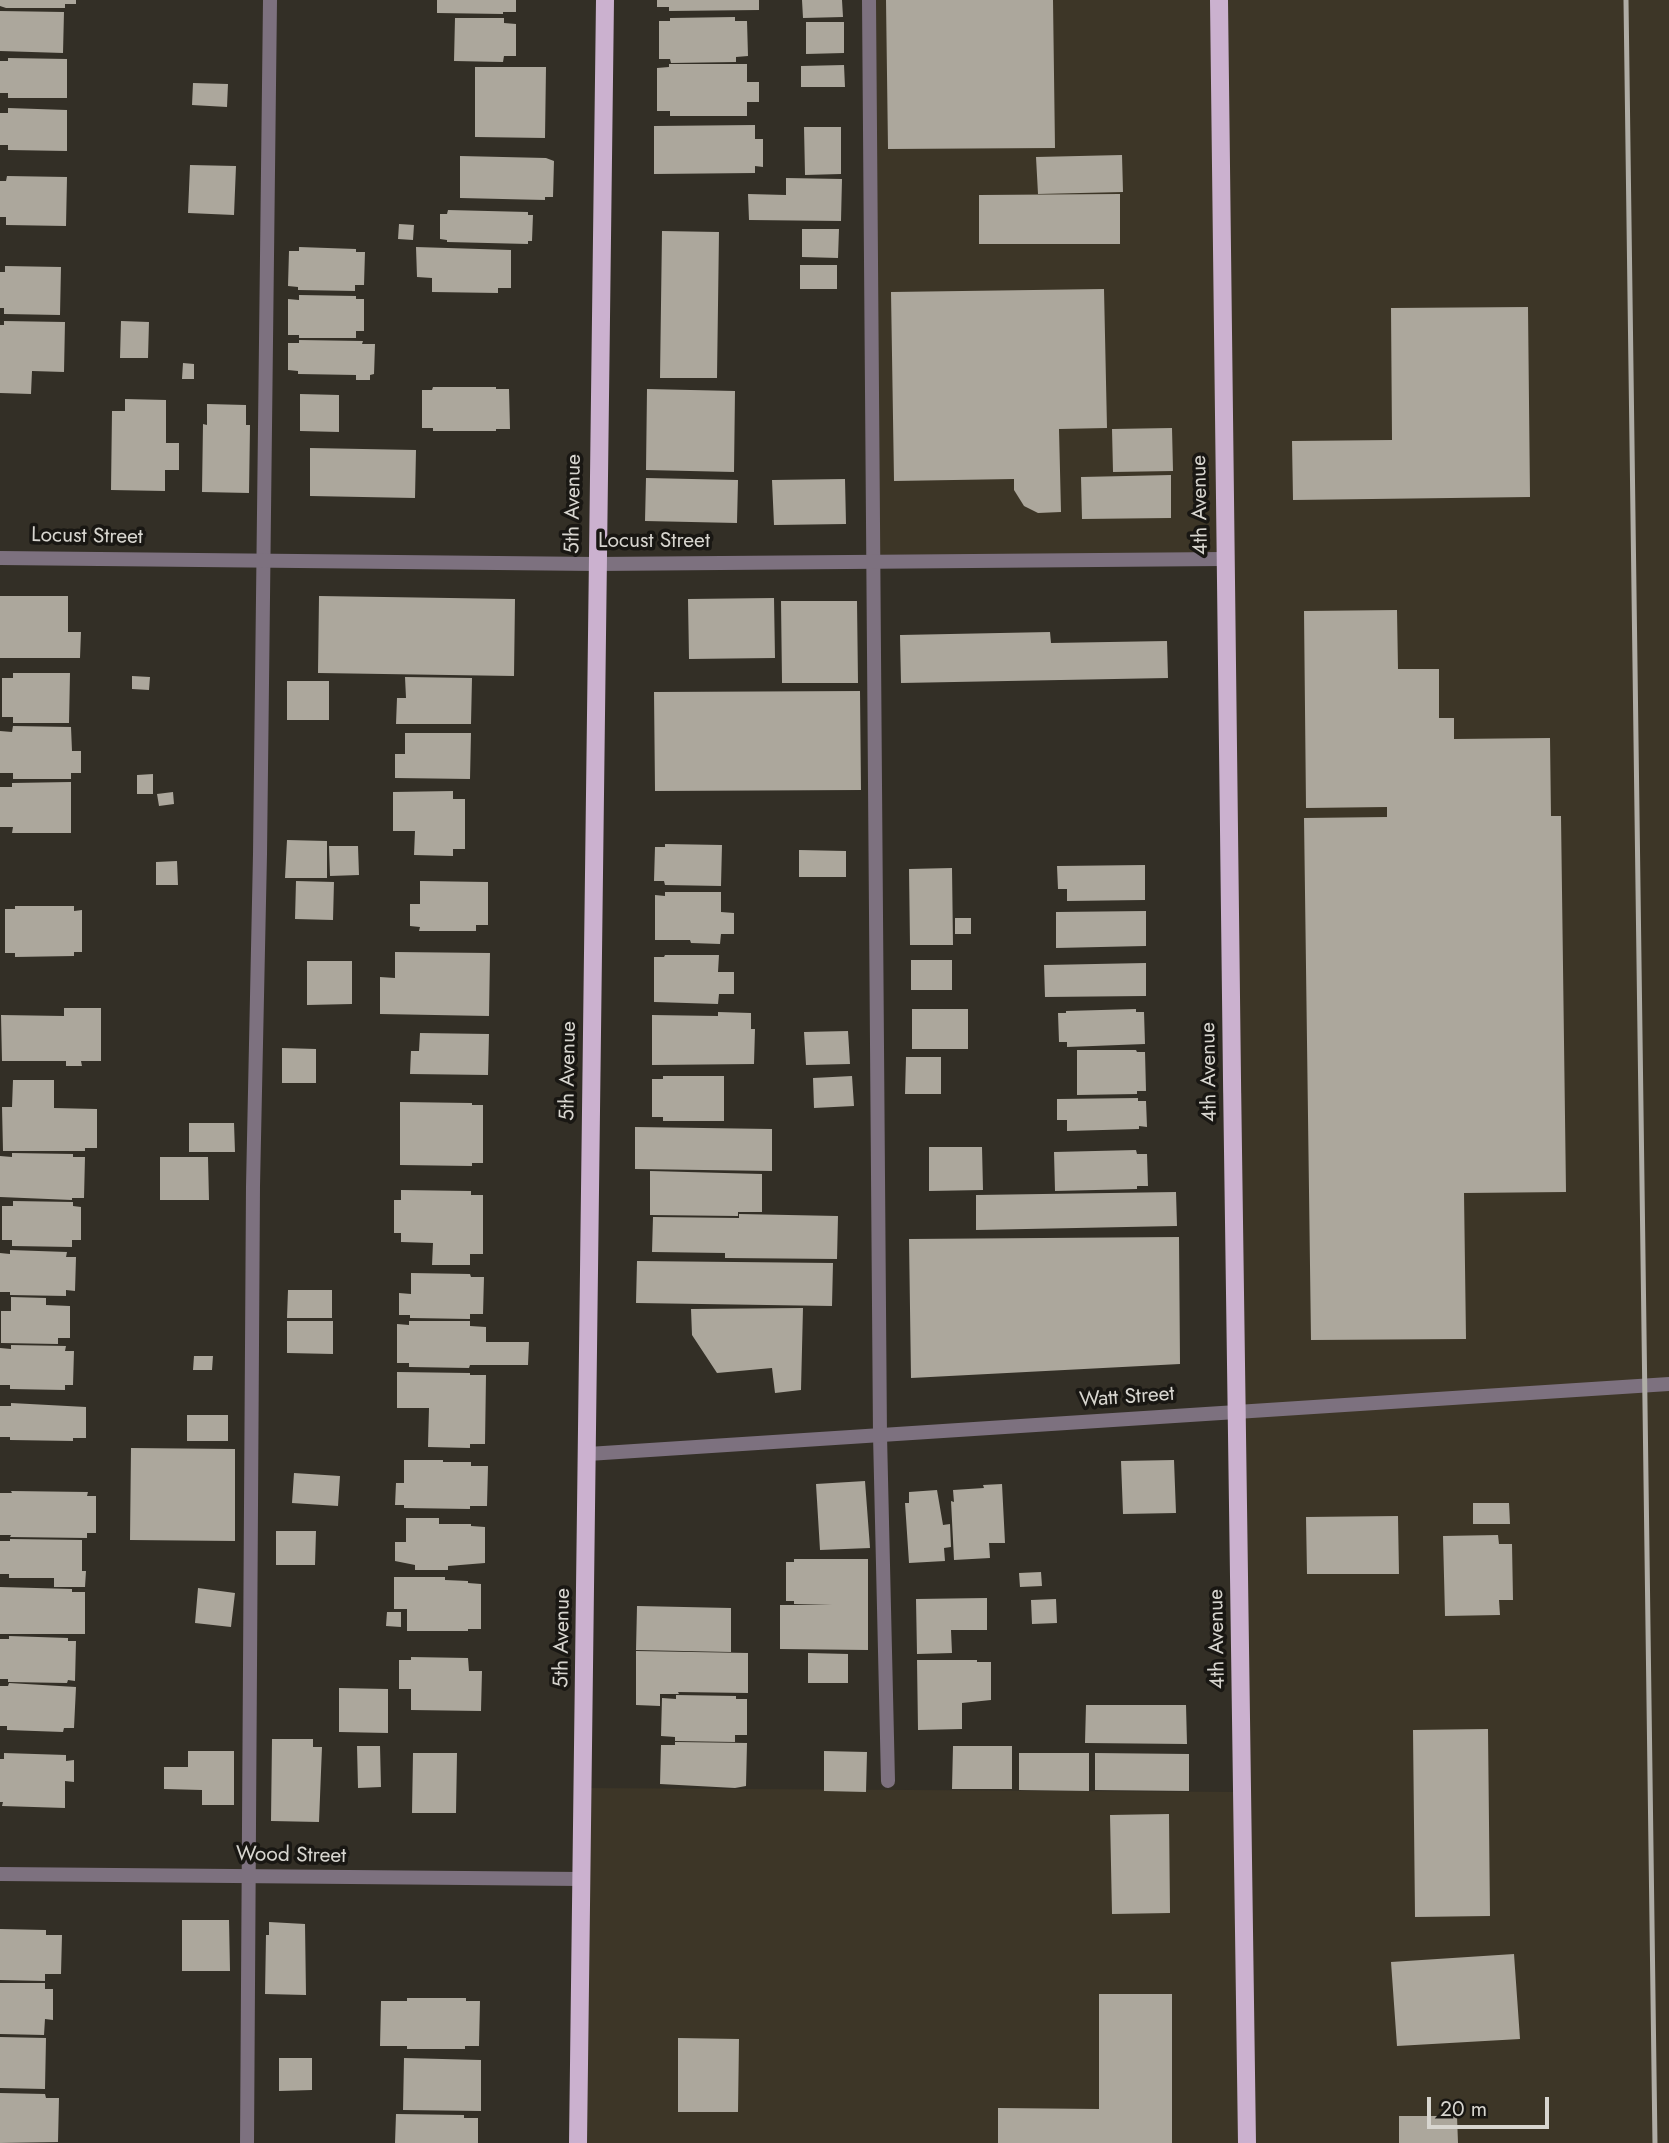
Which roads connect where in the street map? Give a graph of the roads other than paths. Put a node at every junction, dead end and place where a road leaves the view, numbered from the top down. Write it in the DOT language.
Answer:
graph roads {
  1 [pos="270,0"];
  2 [pos="606,0"];
  3 [pos="869,0"];
  4 [pos="1219,0"];
  5 [pos="0,558"];
  6 [pos="1224,559"];
  7 [pos="263,560"];
  8 [pos="874,562"];
  9 [pos="596,564"];
  10 [pos="1669,1384"];
  11 [pos="1238,1412"];
  12 [pos="880,1435"];
  13 [pos="588,1454"];
  14 [pos="888,1781"];
  15 [pos="0,1874"];
  16 [pos="248,1876"];
  17 [pos="582,1879"];
  18 [pos="247,2143"];
  19 [pos="578,2143"];
  20 [pos="1247,2143"];
  1 -- 7 [label="street"];
  2 -- 9 [label="main road, 5th Avenue"];
  3 -- 8 [label="street"];
  4 -- 6 [label="main road, 4th Avenue"];
  5 -- 7 [label="street, Locust Street"];
  6 -- 8 [label="street, Locust Street"];
  6 -- 11 [label="main road, 4th Avenue"];
  7 -- 9 [label="street, Locust Street"];
  7 -- 16 [label="street"];
  8 -- 9 [label="street, Locust Street"];
  8 -- 12 [label="street"];
  9 -- 13 [label="main road, 5th Avenue"];
  10 -- 11 [label="street, Watt Street"];
  11 -- 12 [label="street, Watt Street"];
  11 -- 20 [label="main road, 4th Avenue"];
  12 -- 13 [label="street, Watt Street"];
  12 -- 14 [label="street"];
  13 -- 17 [label="main road, 5th Avenue"];
  15 -- 16 [label="street, Wood Street"];
  16 -- 17 [label="street, Wood Street"];
  16 -- 18 [label="street"];
  17 -- 19 [label="main road, 5th Avenue"];
}
